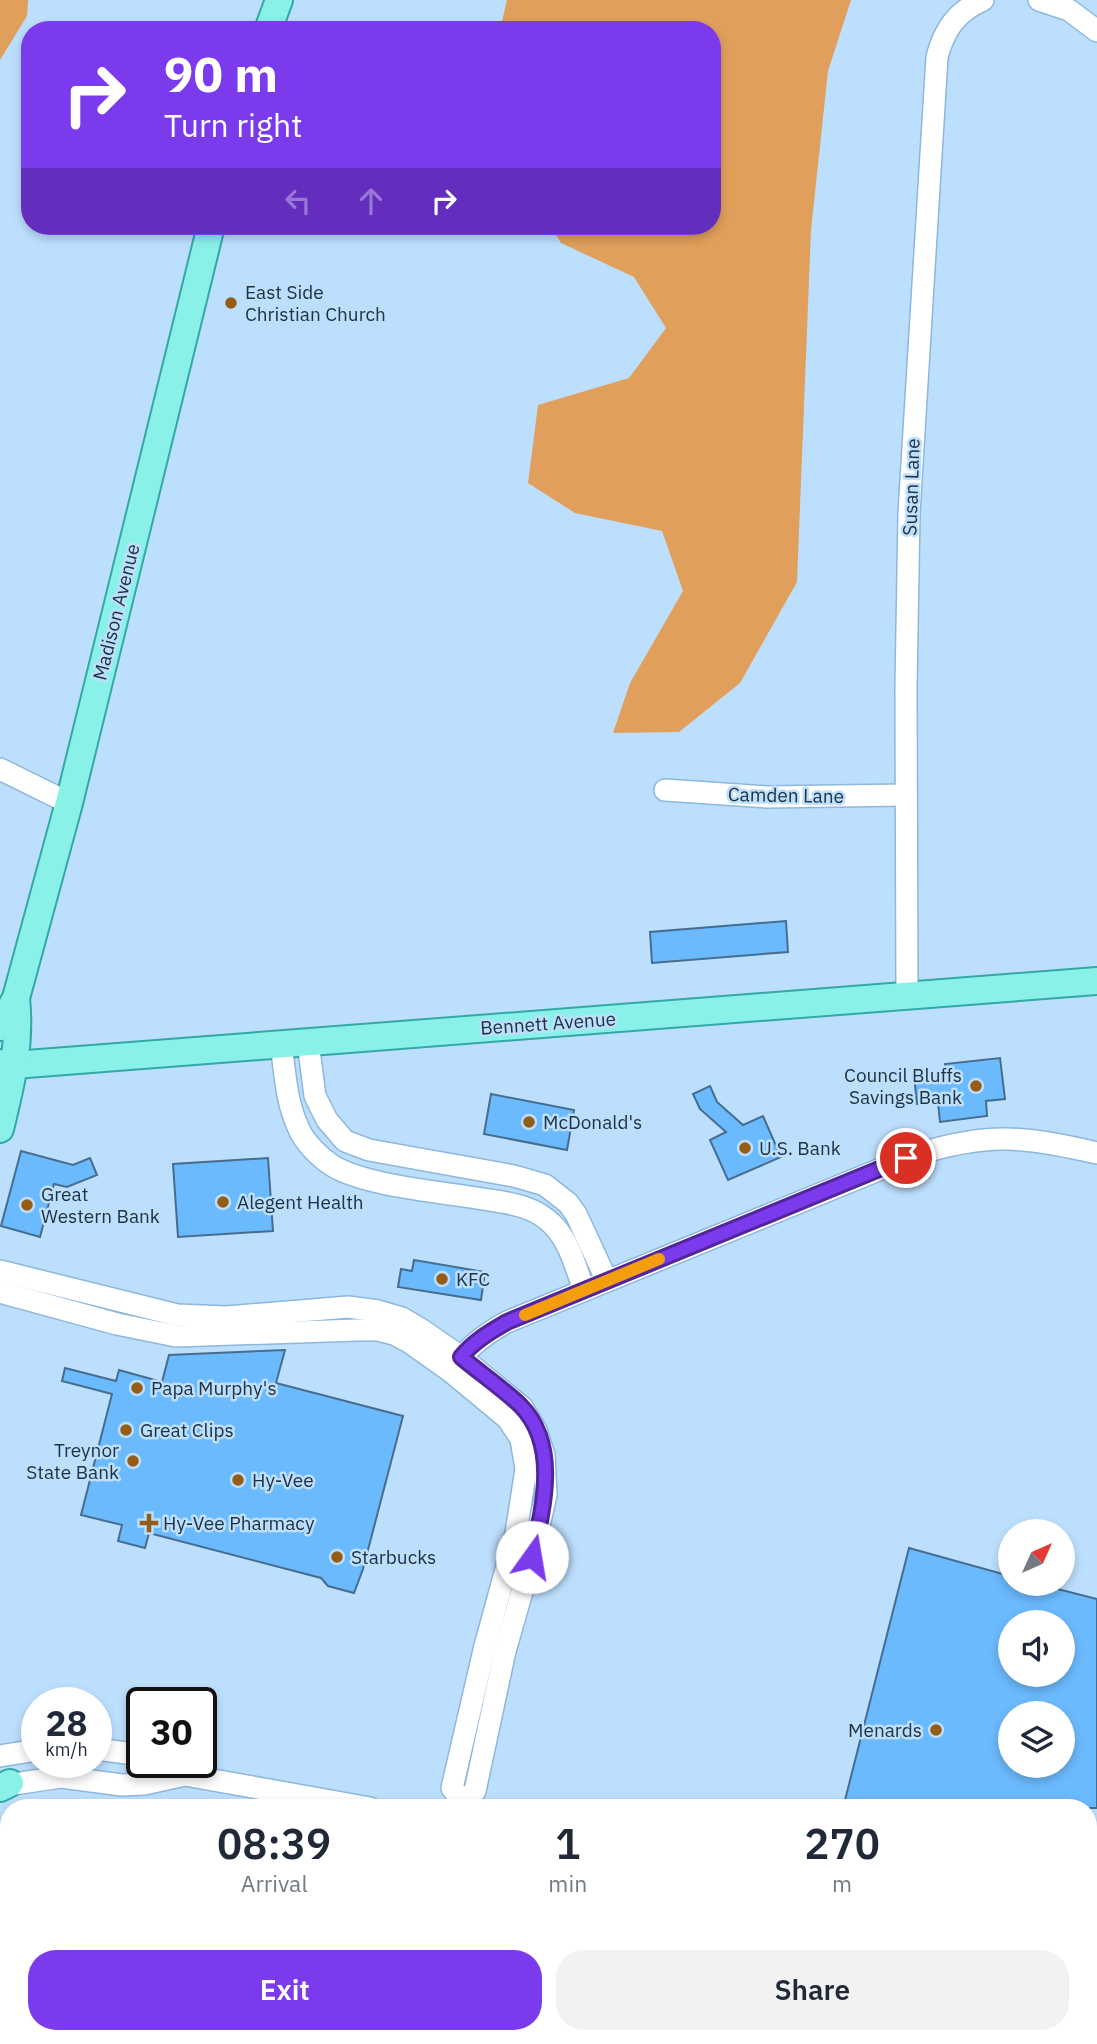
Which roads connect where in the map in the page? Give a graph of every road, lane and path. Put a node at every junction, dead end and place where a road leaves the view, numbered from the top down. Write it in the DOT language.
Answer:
graph roads {
  1 [pos="279,0"];
  2 [pos="983,0"];
  3 [pos="1039,0"];
  4 [pos="271,21"];
  5 [pos="1097,31"];
  6 [pos="209,235"];
  7 [pos="0,769"];
  8 [pos="665,790"];
  9 [pos="906,796"];
  10 [pos="69,803"];
  11 [pos="1097,981"];
  12 [pos="907,995"];
  13 [pos="16,998"];
  14 [pos="0,1027"];
  15 [pos="308,1042"];
  16 [pos="281,1044"];
  17 [pos="7,1064"];
  18 [pos="0,1129"];
  19 [pos="1097,1153"];
  20 [pos="0,1271"];
  21 [pos="607,1281"];
  22 [pos="584,1290"];
  23 [pos="0,1292"];
  24 [pos="455,1364"];
  25 [pos="21,1753"];
  26 [pos="0,1756"];
  27 [pos="171,1778"];
  28 [pos="202,1778"];
  29 [pos="3,1786"];
  30 [pos="320,1799"];
  31 [pos="459,1799"];
  1 -- 4 [label="main road"];
  2 -- 9 [label="street, Susan Lane"];
  3 -- 5 [label="street"];
  6 -- 10 [label="main road, Madison Avenue"];
  7 -- 10 [label="street"];
  8 -- 9 [label="street, Camden Lane"];
  9 -- 12 [label="street, Susan Lane"];
  10 -- 13 [label="main road, Madison Avenue"];
  11 -- 12 [label="main road, Bennett Avenue"];
  12 -- 15 [label="main road, Bennett Avenue"];
  13 -- 14 [label="main road, Madison Avenue"];
  13 -- 17 [label="main road, Madison Avenue"];
  15 -- 16 [label="main road, Bennett Avenue"];
  15 -- 21 [label="street"];
  16 -- 17 [label="main road, Bennett Avenue"];
  16 -- 22 [label="street"];
  17 -- 18 [label="main road, Madison Avenue"];
  19 -- 21 [label="street"];
  20 -- 24 [label="street"];
  21 -- 22 [label="street"];
  22 -- 24 [label="street"];
  23 -- 24 [label="street"];
  24 -- 31 [label="street"];
  25 -- 26 [label="street"];
  27 -- 29 [label="street"];
  28 -- 30 [label="street"];
}
